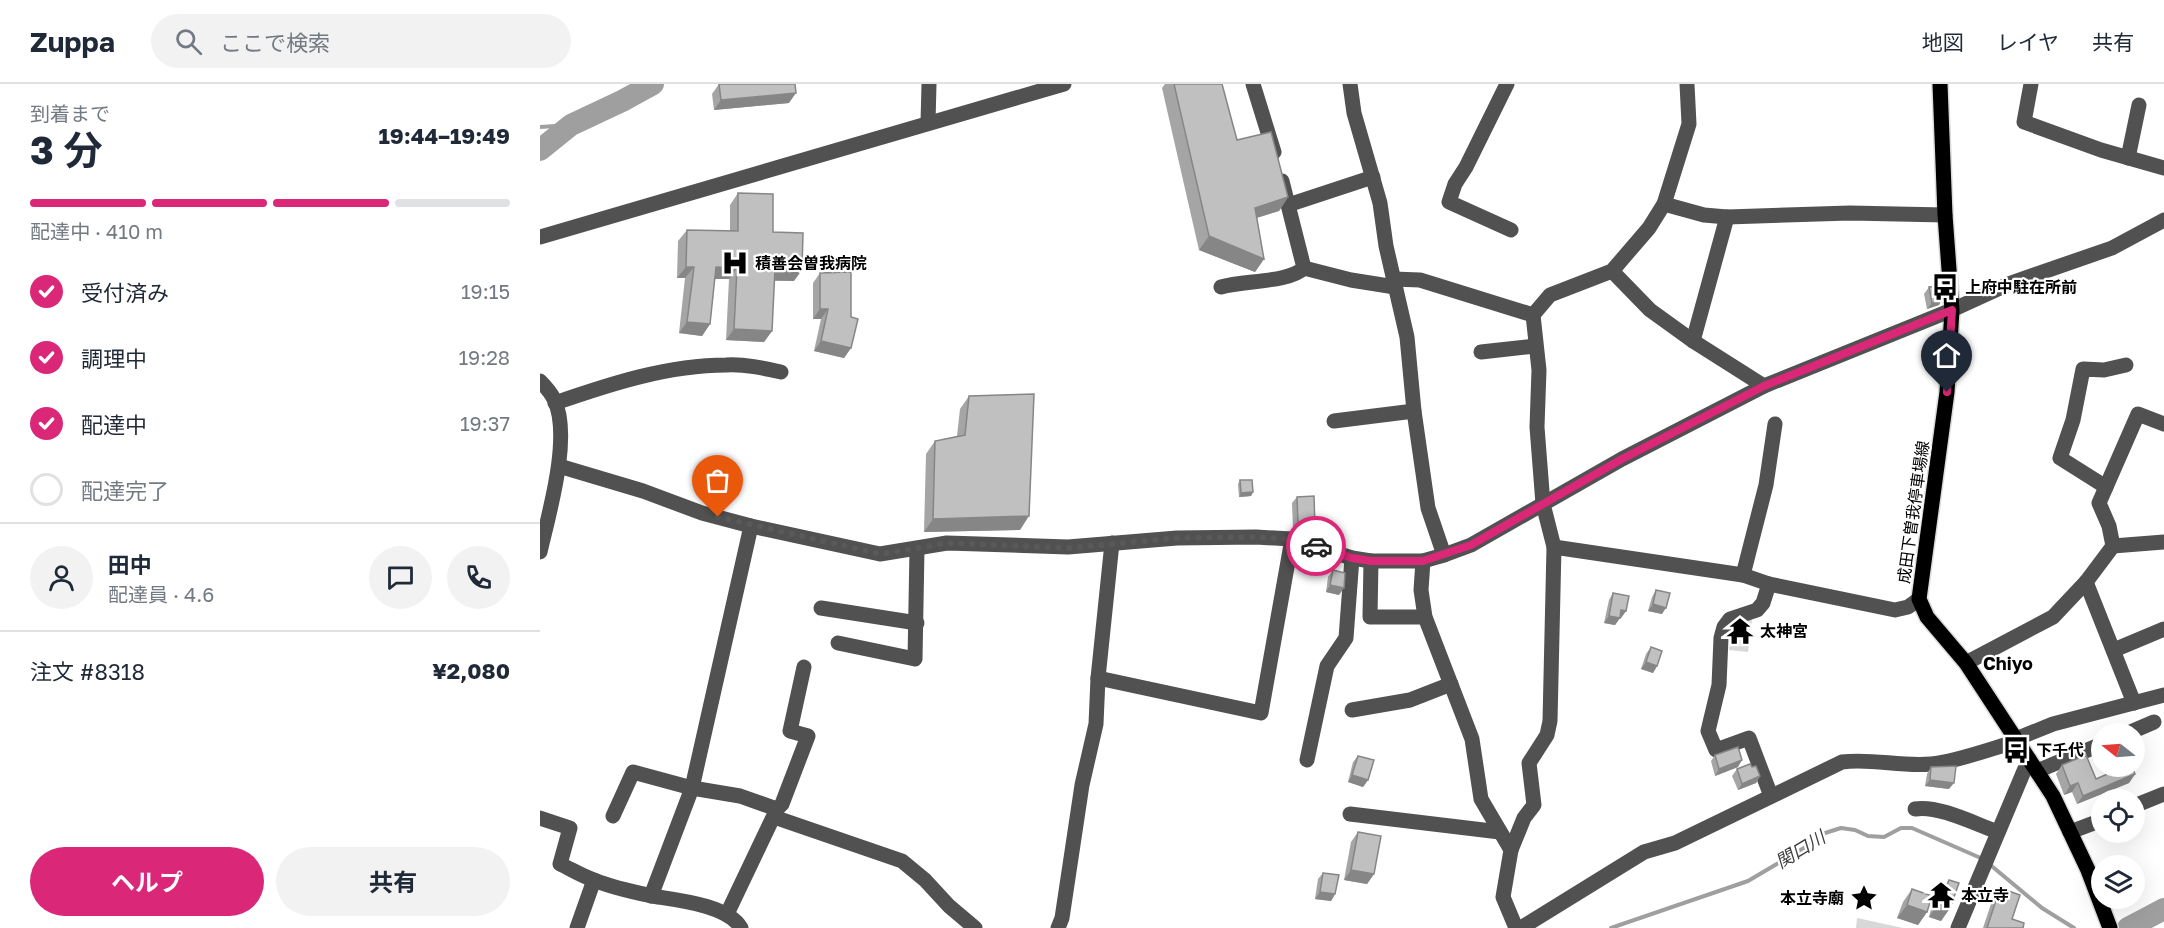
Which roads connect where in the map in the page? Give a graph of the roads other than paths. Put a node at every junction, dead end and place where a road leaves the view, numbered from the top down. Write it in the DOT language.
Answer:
graph roads {
  1 [pos="929,84"];
  2 [pos="1064,84"];
  3 [pos="1253,84"];
  4 [pos="1350,84"];
  5 [pos="1508,84"];
  6 [pos="1687,84"];
  7 [pos="1940,84"];
  8 [pos="2031,84"];
  9 [pos="2139,105"];
  10 [pos="928,123"];
  11 [pos="2128,158"];
  12 [pos="2164,168"];
  13 [pos="1373,177"];
  14 [pos="1664,204"];
  15 [pos="1288,205"];
  16 [pos="1945,215"];
  17 [pos="1726,217"];
  18 [pos="2164,220"];
  19 [pos="1511,230"];
  20 [pos="540,237"];
  21 [pos="1304,268"];
  22 [pos="1612,271"];
  23 [pos="1394,283"];
  24 [pos="1221,287"];
  25 [pos="1952,310"];
  26 [pos="1533,315"];
  27 [pos="1693,341"];
  28 [pos="1535,346"];
  29 [pos="1481,352"];
  30 [pos="2126,365"];
  31 [pos="781,372"];
  32 [pos="540,381"];
  33 [pos="1764,386"];
  34 [pos="555,403"];
  35 [pos="1414,411"];
  36 [pos="1334,422"];
  37 [pos="1775,424"];
  38 [pos="2164,424"];
  39 [pos="560,466"];
  40 [pos="2106,487"];
  41 [pos="1543,504"];
  42 [pos="751,526"];
  43 [pos="1292,539"];
  44 [pos="2164,542"];
  45 [pos="1112,543"];
  46 [pos="2113,546"];
  47 [pos="1554,547"];
  48 [pos="917,549"];
  49 [pos="540,552"];
  50 [pos="1444,555"];
  51 [pos="1352,558"];
  52 [pos="1371,561"];
  53 [pos="1423,561"];
  54 [pos="1743,575"];
  55 [pos="2086,582"];
  56 [pos="1769,584"];
  57 [pos="1919,599"];
  58 [pos="821,608"];
  59 [pos="1425,616"];
  60 [pos="917,623"];
  61 [pos="2164,629"];
  62 [pos="838,643"];
  63 [pos="2114,650"];
  64 [pos="1966,663"];
  65 [pos="804,667"];
  66 [pos="1098,678"];
  67 [pos="1451,684"];
  68 [pos="2164,695"];
  69 [pos="2134,703"];
  70 [pos="1352,710"];
  71 [pos="2154,722"];
  72 [pos="2145,726"];
  73 [pos="2017,740"];
  74 [pos="2091,747"];
  75 [pos="1307,760"];
  76 [pos="2033,765"];
  77 [pos="692,788"];
  78 [pos="1770,793"];
  79 [pos="2164,794"];
  80 [pos="2145,802"];
  81 [pos="1915,808"];
  82 [pos="776,813"];
  83 [pos="1350,814"];
  84 [pos="613,816"];
  85 [pos="540,818"];
  86 [pos="2091,824"];
  87 [pos="1500,832"];
  88 [pos="1998,832"];
  89 [pos="2070,832"];
  90 [pos="1511,850"];
  91 [pos="594,880"];
  92 [pos="651,896"];
  93 [pos="726,914"];
  94 [pos="577,928"];
  95 [pos="741,928"];
  96 [pos="975,928"];
  97 [pos="1058,928"];
  98 [pos="1519,928"];
  99 [pos="1958,928"];
  100 [pos="2110,928"];
  1 -- 10 [label="street"];
  2 -- 10 [label="street"];
  3 -- 15 [label="street"];
  4 -- 13 [label="street"];
  5 -- 19 [label="street"];
  6 -- 14 [label="street"];
  7 -- 16 [label="main road, 成田下曽我停車場線"];
  8 -- 11 [label="street"];
  9 -- 11 [label="street"];
  10 -- 20 [label="street"];
  11 -- 12 [label="street"];
  13 -- 15 [label="street"];
  13 -- 23 [label="street"];
  14 -- 17 [label="street"];
  14 -- 22 [label="street"];
  15 -- 21 [label="street"];
  16 -- 17 [label="street"];
  16 -- 25 [label="main road, 成田下曽我停車場線"];
  17 -- 27 [label="street"];
  18 -- 25 [label="street"];
  21 -- 23 [label="street"];
  21 -- 24 [label="street"];
  22 -- 26 [label="street"];
  22 -- 27 [label="street"];
  23 -- 26 [label="street"];
  23 -- 35 [label="street"];
  25 -- 33 [label="street"];
  25 -- 57 [label="main road, 成田下曽我停車場線"];
  26 -- 28 [label="street"];
  27 -- 33 [label="street"];
  28 -- 29 [label="street"];
  28 -- 41 [label="street"];
  30 -- 40 [label="street"];
  31 -- 34 [label="street"];
  32 -- 34 [label="street"];
  33 -- 41 [label="street"];
  34 -- 39 [label="street"];
  35 -- 36 [label="street"];
  35 -- 50 [label="street"];
  37 -- 54 [label="street"];
  38 -- 40 [label="street"];
  39 -- 42 [label="street"];
  39 -- 49 [label="street"];
  40 -- 46 [label="street"];
  41 -- 47 [label="street"];
  41 -- 50 [label="street"];
  42 -- 48 [label="street"];
  42 -- 77 [label="street"];
  43 -- 45 [label="street"];
  43 -- 51 [label="street"];
  43 -- 66 [label="street"];
  44 -- 46 [label="street"];
  45 -- 48 [label="street"];
  45 -- 66 [label="street"];
  46 -- 55 [label="street"];
  47 -- 54 [label="street"];
  47 -- 90 [label="street"];
  48 -- 60 [label="street"];
  50 -- 53 [label="street"];
  51 -- 52 [label="street"];
  51 -- 75 [label="street"];
  52 -- 53 [label="street"];
  52 -- 59 [label="street"];
  53 -- 59 [label="street"];
  54 -- 56 [label="street"];
  55 -- 63 [label="street"];
  55 -- 64 [label="street"];
  56 -- 57 [label="street"];
  56 -- 78 [label="street"];
  57 -- 64 [label="main road, 成田下曽我停車場線"];
  58 -- 60 [label="street"];
  59 -- 67 [label="street"];
  60 -- 62 [label="street"];
  61 -- 63 [label="street"];
  63 -- 69 [label="street"];
  64 -- 73 [label="main road, 成田下曽我停車場線"];
  65 -- 82 [label="street"];
  66 -- 97 [label="street"];
  67 -- 70 [label="street"];
  67 -- 87 [label="street"];
  68 -- 69 [label="street"];
  69 -- 73 [label="street"];
  71 -- 72 [label="street"];
  73 -- 76 [label="main road, 成田下曽我停車場線"];
  73 -- 78 [label="street"];
  74 -- 76 [label="street"];
  76 -- 88 [label="street"];
  76 -- 89 [label="main road, 成田下曽我停車場線"];
  77 -- 82 [label="street"];
  77 -- 84 [label="street"];
  77 -- 92 [label="street"];
  78 -- 98 [label="street"];
  79 -- 80 [label="street"];
  81 -- 88 [label="street"];
  82 -- 93 [label="street"];
  82 -- 96 [label="street"];
  83 -- 87 [label="street"];
  85 -- 91 [label="street"];
  86 -- 89 [label="street"];
  87 -- 90 [label="street"];
  88 -- 99 [label="street"];
  89 -- 100 [label="main road, 成田下曽我停車場線"];
  90 -- 98 [label="street"];
  91 -- 92 [label="street"];
  91 -- 94 [label="street"];
  92 -- 93 [label="street"];
  93 -- 95 [label="street"];
}
